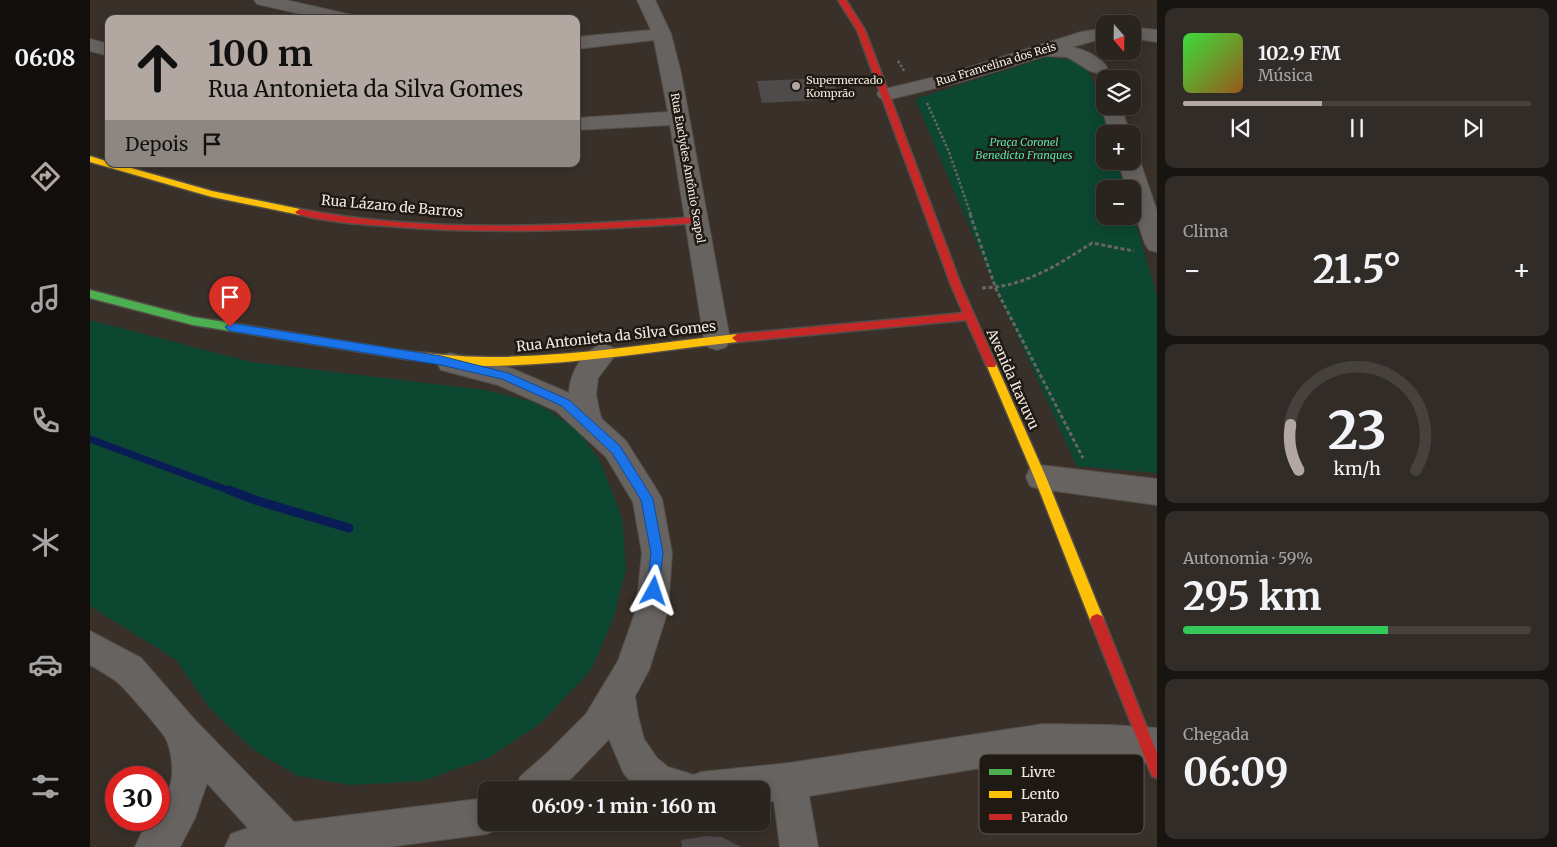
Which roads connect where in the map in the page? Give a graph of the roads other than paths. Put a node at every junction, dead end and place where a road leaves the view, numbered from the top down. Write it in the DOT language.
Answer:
graph roads {
  1 [pos="263,0"];
  2 [pos="646,0"];
  3 [pos="842,0"];
  4 [pos="329,15"];
  5 [pos="1141,33"];
  6 [pos="662,34"];
  7 [pos="1096,35"];
  8 [pos="1157,36"];
  9 [pos="580,42"];
  10 [pos="90,45"];
  11 [pos="105,49"];
  12 [pos="1033,53"];
  13 [pos="1099,60"];
  14 [pos="886,94"];
  15 [pos="678,118"];
  16 [pos="580,124"];
  17 [pos="90,159"];
  18 [pos="105,163"];
  19 [pos="118,167"];
  20 [pos="1132,170"];
  21 [pos="697,220"];
  22 [pos="1157,244"];
  23 [pos="90,294"];
  24 [pos="970,316"];
  25 [pos="717,340"];
  26 [pos="603,354"];
  27 [pos="441,361"];
  28 [pos="590,425"];
  29 [pos="1040,478"];
  30 [pos="1157,492"];
  31 [pos="90,647"];
  32 [pos="618,693"];
  33 [pos="182,731"];
  34 [pos="1153,754"];
  35 [pos="543,781"];
  36 [pos="659,781"];
  37 [pos="789,781"];
  38 [pos="770,783"];
  39 [pos="478,817"];
  40 [pos="285,840"];
  41 [pos="154,847"];
  42 [pos="244,847"];
  43 [pos="799,847"];
  1 -- 4 [label="street"];
  2 -- 6 [label="street, Rua Euclydes Antônio Scapol"];
  3 -- 14 [label="street, Avenida Itavuvu"];
  5 -- 8 [label="street"];
  6 -- 9 [label="street"];
  6 -- 15 [label="street, Rua Euclydes Antônio Scapol"];
  7 -- 12 [label="street, Rua Francelina dos Reis"];
  10 -- 11 [label="street"];
  12 -- 13 [label="street"];
  12 -- 14 [label="street, Rua Francelina dos Reis"];
  14 -- 24 [label="street, Avenida Itavuvu"];
  15 -- 16 [label="street"];
  15 -- 21 [label="street, Rua Euclydes Antônio Scapol"];
  17 -- 18 [label="street, Rua Lázaro de Barros"];
  19 -- 21 [label="street, Rua Lázaro de Barros"];
  20 -- 22 [label="street"];
  21 -- 25 [label="street, Rua Euclydes Antônio Scapol"];
  23 -- 27 [label="street, Rua Antonieta da Silva Gomes"];
  24 -- 25 [label="street, Rua Antonieta da Silva Gomes"];
  24 -- 29 [label="street, Avenida Itavuvu"];
  25 -- 26 [label="street, Rua Antonieta da Silva Gomes"];
  26 -- 27 [label="street, Rua Antonieta da Silva Gomes"];
  26 -- 28 [label="street"];
  27 -- 28 [label="street"];
  28 -- 32 [label="street"];
  29 -- 30 [label="street"];
  29 -- 34 [label="street, Avenida Itavuvu"];
  31 -- 33 [label="street"];
  32 -- 35 [label="street"];
  32 -- 36 [label="street"];
  33 -- 40 [label="street"];
  33 -- 41 [label="street"];
  34 -- 37 [label="street"];
  37 -- 38 [label="street"];
  37 -- 43 [label="street"];
  39 -- 40 [label="street"];
  40 -- 42 [label="street"];
}
